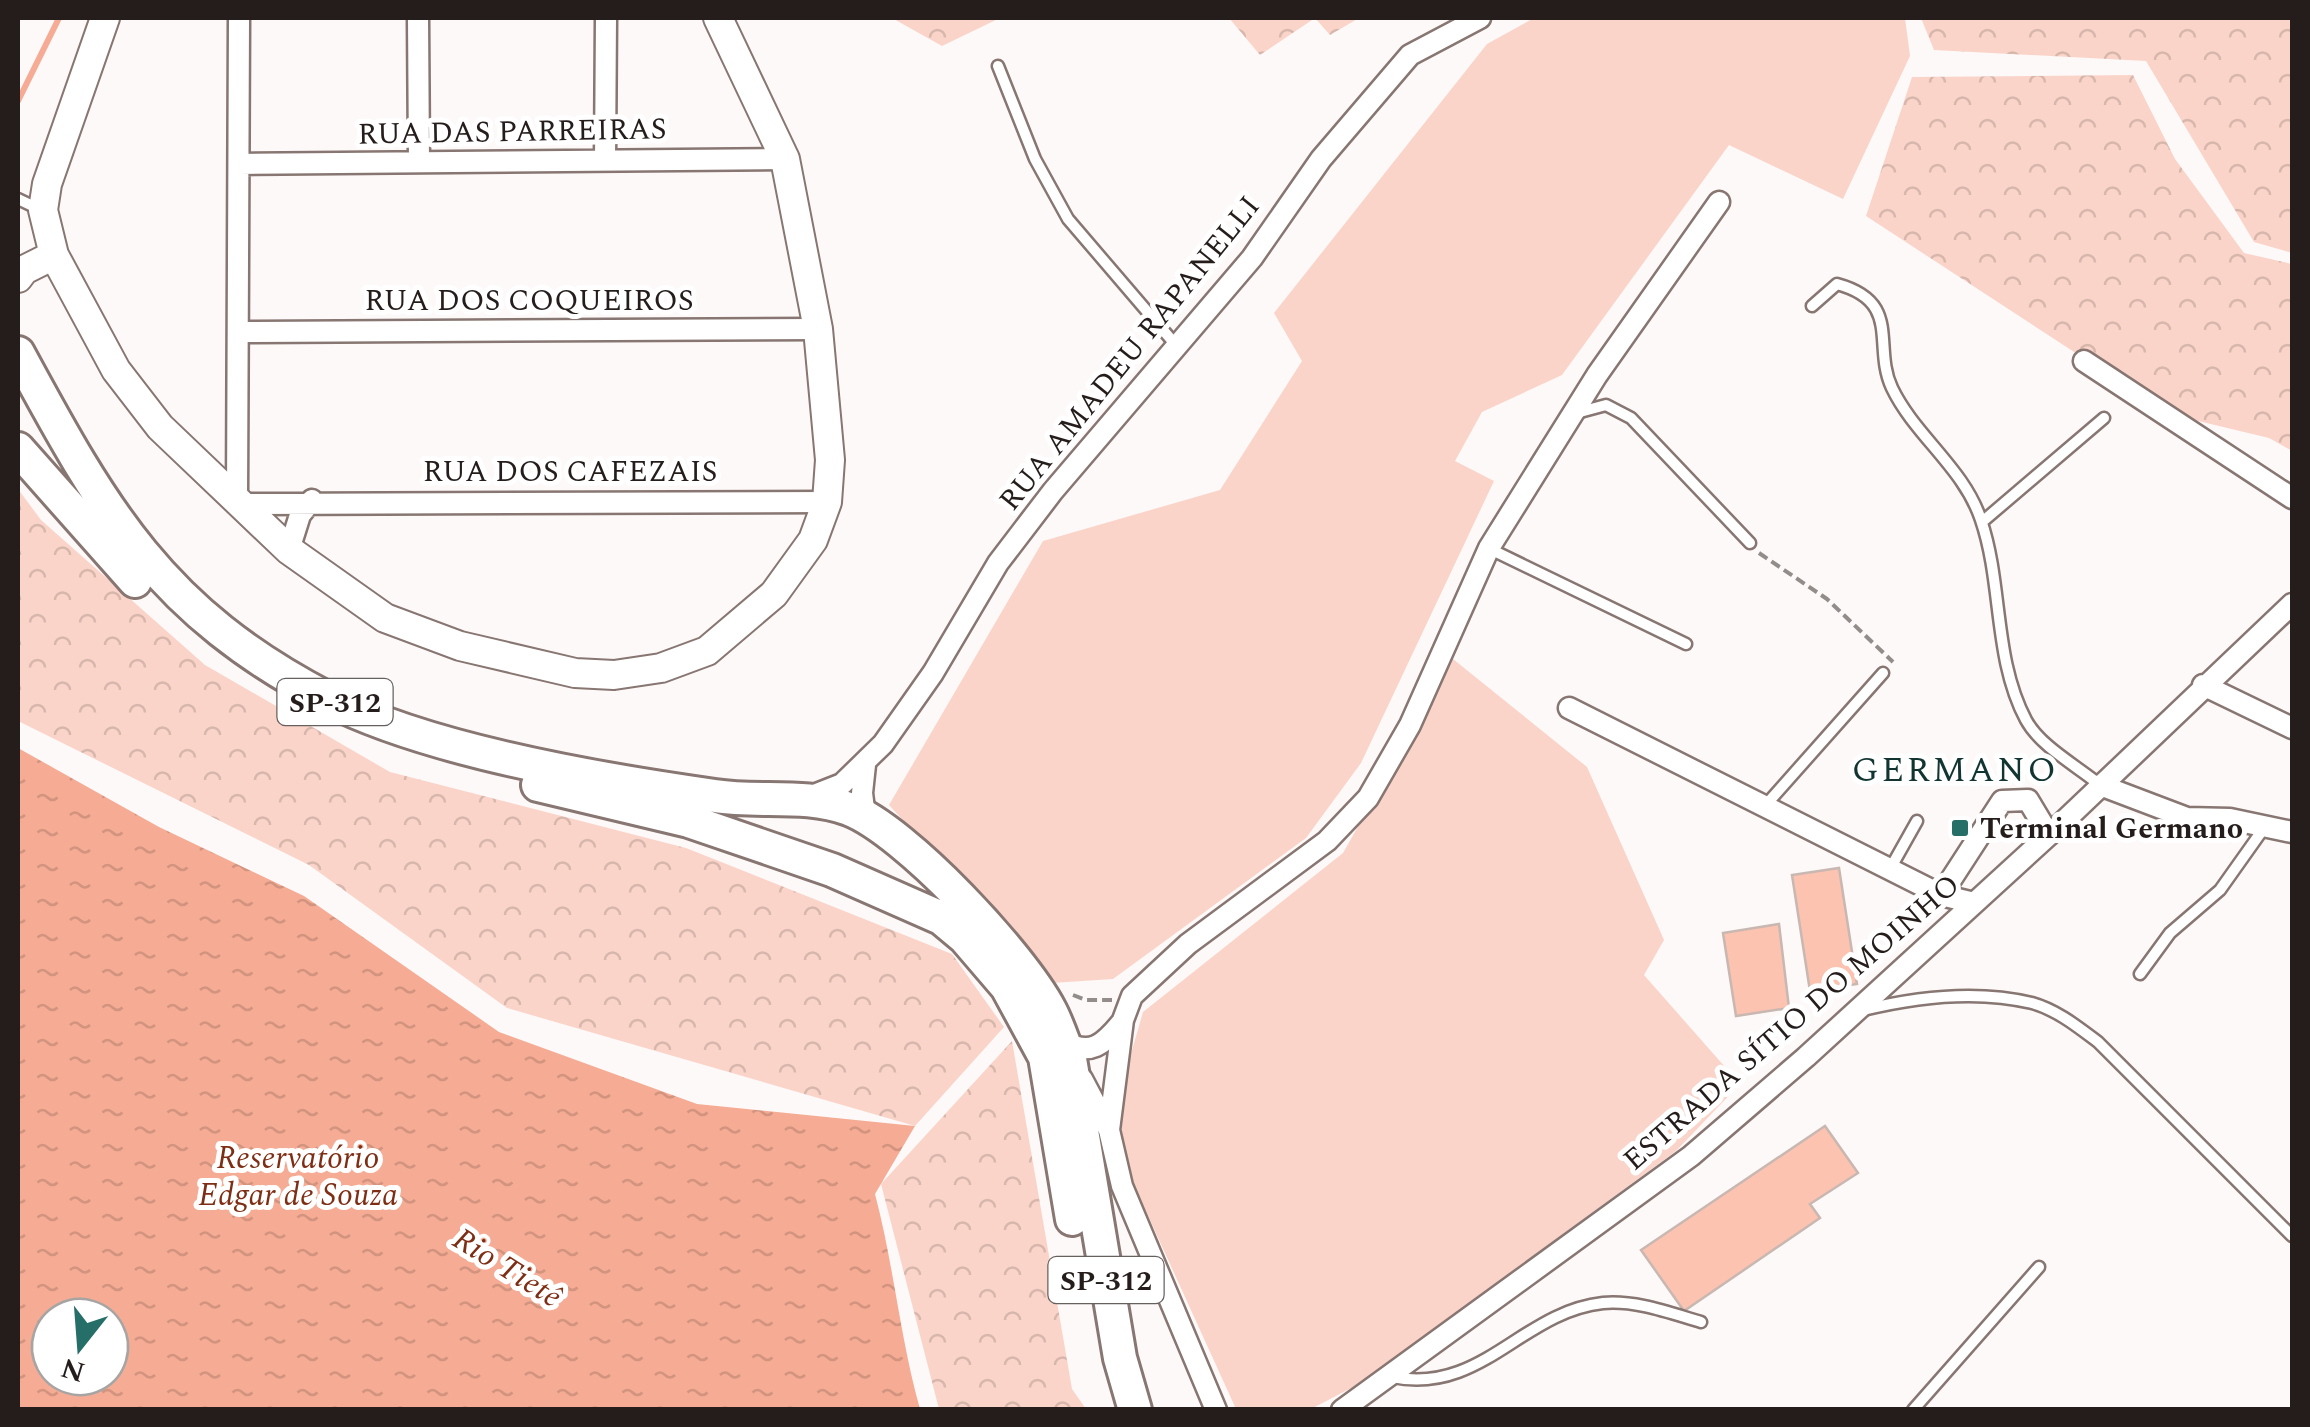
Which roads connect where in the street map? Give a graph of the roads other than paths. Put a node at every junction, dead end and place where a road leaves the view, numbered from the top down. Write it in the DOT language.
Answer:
graph roads {
  1 [pos="105,18"];
  2 [pos="239,18"];
  3 [pos="418,18"];
  4 [pos="606,18"];
  5 [pos="718,18"];
  6 [pos="1480,18"];
  7 [pos="998,66"];
  8 [pos="785,158"];
  9 [pos="605,160"];
  10 [pos="419,162"];
  11 [pos="240,164"];
  12 [pos="1719,202"];
  13 [pos="30,204"];
  14 [pos="54,254"];
  15 [pos="20,273"];
  16 [pos="1812,306"];
  17 [pos="818,330"];
  18 [pos="240,332"];
  19 [pos="1175,344"];
  20 [pos="18,358"];
  21 [pos="2084,361"];
  22 [pos="2104,418"];
  23 [pos="1568,422"];
  24 [pos="18,449"];
  25 [pos="2292,498"];
  26 [pos="312,500"];
  27 [pos="238,502"];
  28 [pos="827,502"];
  29 [pos="1982,522"];
  30 [pos="1750,543"];
  31 [pos="1488,548"];
  32 [pos="289,550"];
  33 [pos="2292,604"];
  34 [pos="1686,644"];
  35 [pos="1883,673"];
  36 [pos="2203,684"];
  37 [pos="1570,708"];
  38 [pos="2292,728"];
  39 [pos="865,765"];
  40 [pos="2100,785"];
  41 [pos="803,797"];
  42 [pos="1764,808"];
  43 [pos="869,820"];
  44 [pos="1917,821"];
  45 [pos="2264,828"];
  46 [pos="2292,832"];
  47 [pos="2049,835"];
  48 [pos="788,854"];
  49 [pos="1889,870"];
  50 [pos="840,873"];
  51 [pos="1940,894"];
  52 [pos="1974,904"];
  53 [pos="2140,974"];
  54 [pos="1857,1011"];
  55 [pos="1123,1020"];
  56 [pos="1066,1049"];
  57 [pos="1052,1089"];
  58 [pos="1097,1140"];
  59 [pos="1122,1186"];
  60 [pos="2292,1236"];
  61 [pos="2039,1267"];
  62 [pos="1701,1322"];
  63 [pos="1391,1376"];
  64 [pos="1112,1410"];
  65 [pos="1135,1410"];
  66 [pos="1216,1410"];
  67 [pos="1342,1410"];
  68 [pos="1914,1410"];
  1 -- 13 [label="street"];
  2 -- 11 [label="street"];
  3 -- 10 [label="street"];
  4 -- 9 [label="street"];
  5 -- 8 [label="street"];
  6 -- 19 [label="street, RUA AMADEU RAPANELLI"];
  7 -- 19 [label="lane"];
  8 -- 9 [label="street, RUA DAS PARREIRAS"];
  8 -- 17 [label="street"];
  9 -- 10 [label="street, RUA DAS PARREIRAS"];
  10 -- 11 [label="street, RUA DAS PARREIRAS"];
  11 -- 18 [label="street"];
  12 -- 23 [label="street"];
  13 -- 14 [label="street"];
  14 -- 15 [label="street"];
  14 -- 27 [label="street"];
  16 -- 29 [label="lane"];
  17 -- 18 [label="street, RUA DOS COQUEIROS"];
  17 -- 28 [label="street"];
  18 -- 27 [label="street"];
  19 -- 39 [label="street, RUA AMADEU RAPANELLI"];
  20 -- 41 [label="main road, SP-312"];
  21 -- 25 [label="street"];
  22 -- 29 [label="lane"];
  23 -- 30 [label="lane"];
  23 -- 31 [label="street"];
  24 -- 48 [label="main road, SP-312"];
  26 -- 27 [label="street, RUA DOS CAFEZAIS"];
  26 -- 28 [label="street, RUA DOS CAFEZAIS"];
  26 -- 32 [label="street"];
  27 -- 32 [label="street"];
  28 -- 32 [label="street"];
  29 -- 40 [label="lane"];
  31 -- 34 [label="lane"];
  31 -- 55 [label="street"];
  33 -- 36 [label="street, ESTRADA SÍTIO DO MOINHO"];
  35 -- 42 [label="lane"];
  36 -- 38 [label="street"];
  36 -- 40 [label="street, ESTRADA SÍTIO DO MOINHO"];
  37 -- 42 [label="street"];
  39 -- 41 [label="street"];
  39 -- 43 [label="street"];
  40 -- 45 [label="street"];
  40 -- 47 [label="street, ESTRADA SÍTIO DO MOINHO"];
  41 -- 43 [label="main road, SP-312"];
  41 -- 48 [label="main road"];
  42 -- 49 [label="street"];
  43 -- 50 [label="main road"];
  43 -- 56 [label="main road, SP-312"];
  44 -- 49 [label="lane"];
  45 -- 46 [label="street"];
  45 -- 53 [label="lane"];
  47 -- 51 [label="street"];
  47 -- 52 [label="street, ESTRADA SÍTIO DO MOINHO"];
  48 -- 50 [label="main road, SP-312"];
  49 -- 51 [label="street"];
  50 -- 57 [label="main road, SP-312"];
  51 -- 52 [label="street"];
  52 -- 54 [label="street, ESTRADA SÍTIO DO MOINHO"];
  54 -- 60 [label="lane"];
  54 -- 63 [label="street, ESTRADA SÍTIO DO MOINHO"];
  55 -- 56 [label="street"];
  55 -- 58 [label="street"];
  56 -- 58 [label="main road, SP-312"];
  57 -- 58 [label="main road"];
  57 -- 64 [label="main road, SP-312"];
  58 -- 59 [label="street"];
  58 -- 59 [label="street"];
  58 -- 65 [label="main road, SP-312"];
  59 -- 66 [label="street"];
  61 -- 68 [label="lane"];
  62 -- 63 [label="lane"];
  63 -- 67 [label="street, ESTRADA SÍTIO DO MOINHO"];
}
